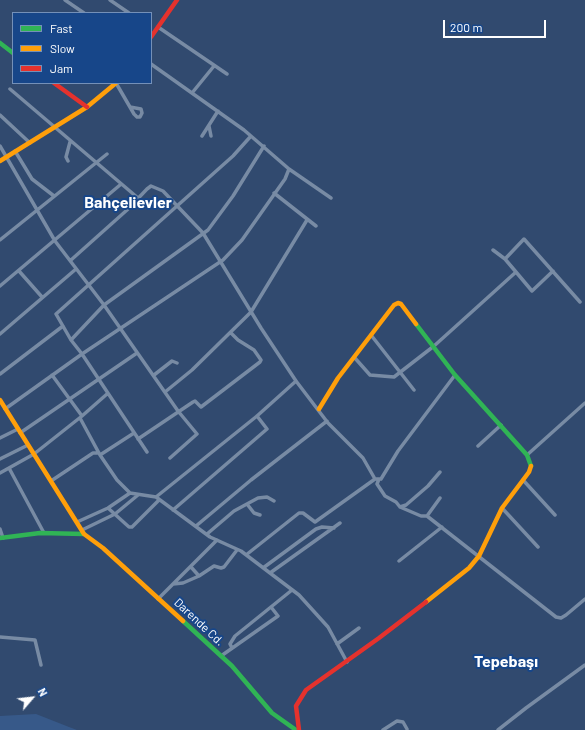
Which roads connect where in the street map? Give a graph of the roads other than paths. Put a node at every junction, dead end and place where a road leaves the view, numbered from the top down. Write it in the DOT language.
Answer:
graph roads {
  1 [pos="66,0"];
  2 [pos="110,0"];
  3 [pos="177,0"];
  4 [pos="83,12"];
  5 [pos="128,12"];
  6 [pos="155,29"];
  7 [pos="0,43"];
  8 [pos="12,52"];
  9 [pos="152,65"];
  10 [pos="214,66"];
  11 [pos="227,74"];
  12 [pos="55,84"];
  13 [pos="115,84"];
  14 [pos="117,84"];
  15 [pos="10,89"];
  16 [pos="192,93"];
  17 [pos="130,106"];
  18 [pos="87,107"];
  19 [pos="218,111"];
  20 [pos="0,115"];
  21 [pos="209,126"];
  22 [pos="54,128"];
  23 [pos="202,136"];
  24 [pos="211,136"];
  25 [pos="251,136"];
  26 [pos="70,142"];
  27 [pos="30,143"];
  28 [pos="0,146"];
  29 [pos="264,146"];
  30 [pos="15,152"];
  31 [pos="107,154"];
  32 [pos="7,156"];
  33 [pos="0,161"];
  34 [pos="68,161"];
  35 [pos="95,163"];
  36 [pos="289,169"];
  37 [pos="120,185"];
  38 [pos="274,193"];
  39 [pos="54,196"];
  40 [pos="138,198"];
  41 [pos="331,198"];
  42 [pos="178,206"];
  43 [pos="36,211"];
  44 [pos="307,220"];
  45 [pos="316,226"];
  46 [pos="203,233"];
  47 [pos="0,240"];
  48 [pos="55,241"];
  49 [pos="493,250"];
  50 [pos="505,259"];
  51 [pos="71,260"];
  52 [pos="221,261"];
  53 [pos="76,269"];
  54 [pos="19,271"];
  55 [pos="553,271"];
  56 [pos="516,272"];
  57 [pos="0,286"];
  58 [pos="89,286"];
  59 [pos="42,297"];
  60 [pos="580,302"];
  61 [pos="104,305"];
  62 [pos="251,312"];
  63 [pos="63,326"];
  64 [pos="121,329"];
  65 [pos="230,333"];
  66 [pos="0,334"];
  67 [pos="371,335"];
  68 [pos="71,340"];
  69 [pos="434,346"];
  70 [pos="137,353"];
  71 [pos="82,354"];
  72 [pos="354,357"];
  73 [pos="177,363"];
  74 [pos="401,373"];
  75 [pos="0,374"];
  76 [pos="52,375"];
  77 [pos="154,375"];
  78 [pos="455,375"];
  79 [pos="97,378"];
  80 [pos="296,381"];
  81 [pos="414,390"];
  82 [pos="165,392"];
  83 [pos="107,394"];
  84 [pos="69,399"];
  85 [pos="0,402"];
  86 [pos="585,403"];
  87 [pos="5,409"];
  88 [pos="319,409"];
  89 [pos="178,411"];
  90 [pos="257,416"];
  91 [pos="81,417"];
  92 [pos="327,421"];
  93 [pos="501,425"];
  94 [pos="19,430"];
  95 [pos="134,433"];
  96 [pos="0,438"];
  97 [pos="138,439"];
  98 [pos="28,445"];
  99 [pos="478,446"];
  100 [pos="147,452"];
  101 [pos="34,454"];
  102 [pos="100,454"];
  103 [pos="527,455"];
  104 [pos="170,458"];
  105 [pos="0,460"];
  106 [pos="9,468"];
  107 [pos="440,472"];
  108 [pos="0,473"];
  109 [pos="377,479"];
  110 [pos="523,480"];
  111 [pos="51,481"];
  112 [pos="130,493"];
  113 [pos="138,495"];
  114 [pos="440,498"];
  115 [pos="157,499"];
  116 [pos="274,501"];
  117 [pos="247,504"];
  118 [pos="400,507"];
  119 [pos="108,508"];
  120 [pos="502,508"];
  121 [pos="173,510"];
  122 [pos="114,514"];
  123 [pos="260,515"];
  124 [pos="555,515"];
  125 [pos="427,516"];
  126 [pos="76,522"];
  127 [pos="340,523"];
  128 [pos="196,526"];
  129 [pos="334,528"];
  130 [pos="442,528"];
  131 [pos="0,529"];
  132 [pos="44,532"];
  133 [pos="83,532"];
  134 [pos="207,534"];
  135 [pos="1,538"];
  136 [pos="217,540"];
  137 [pos="538,547"];
  138 [pos="237,550"];
  139 [pos="246,555"];
  140 [pos="479,556"];
  141 [pos="398,561"];
  142 [pos="191,567"];
  143 [pos="263,568"];
  144 [pos="270,573"];
  145 [pos="199,576"];
  146 [pos="173,584"];
  147 [pos="292,590"];
  148 [pos="158,598"];
  149 [pos="585,599"];
  150 [pos="271,607"];
  151 [pos="359,628"];
  152 [pos="0,637"];
  153 [pos="337,644"];
  154 [pos="232,648"];
  155 [pos="221,656"];
  156 [pos="347,662"];
  157 [pos="41,665"];
  158 [pos="585,666"];
  159 [pos="298,730"];
  160 [pos="383,730"];
  161 [pos="406,730"];
  162 [pos="498,730"];
  1 -- 4 [label="street"];
  2 -- 5 [label="street"];
  3 -- 6 [label="street"];
  6 -- 10 [label="street"];
  7 -- 8 [label="street"];
  9 -- 16 [label="street"];
  10 -- 11 [label="street"];
  10 -- 16 [label="street"];
  12 -- 18 [label="street"];
  13 -- 18 [label="street"];
  14 -- 17 [label="street"];
  15 -- 22 [label="street"];
  16 -- 19 [label="street"];
  18 -- 22 [label="street"];
  19 -- 21 [label="street"];
  19 -- 25 [label="street"];
  20 -- 27 [label="street"];
  21 -- 23 [label="street"];
  21 -- 24 [label="street"];
  22 -- 26 [label="street"];
  22 -- 27 [label="street"];
  25 -- 29 [label="street"];
  25 -- 42 [label="street"];
  26 -- 34 [label="street"];
  26 -- 35 [label="street"];
  27 -- 30 [label="street"];
  28 -- 32 [label="street"];
  29 -- 36 [label="street"];
  29 -- 46 [label="street"];
  30 -- 32 [label="street"];
  30 -- 39 [label="street"];
  31 -- 35 [label="street"];
  32 -- 33 [label="street"];
  32 -- 43 [label="street"];
  35 -- 37 [label="street"];
  35 -- 39 [label="street"];
  36 -- 38 [label="street"];
  36 -- 41 [label="street"];
  37 -- 40 [label="street"];
  37 -- 48 [label="street"];
  38 -- 44 [label="street"];
  38 -- 52 [label="street"];
  39 -- 43 [label="street"];
  40 -- 42 [label="street"];
  40 -- 51 [label="street"];
  42 -- 46 [label="street"];
  42 -- 58 [label="street"];
  43 -- 47 [label="street"];
  43 -- 48 [label="street"];
  44 -- 45 [label="street"];
  44 -- 62 [label="street"];
  46 -- 52 [label="street"];
  46 -- 61 [label="street"];
  48 -- 51 [label="street"];
  48 -- 54 [label="street"];
  49 -- 50 [label="street"];
  50 -- 55 [label="street"];
  50 -- 56 [label="street"];
  51 -- 53 [label="street"];
  52 -- 62 [label="street"];
  52 -- 64 [label="street"];
  53 -- 58 [label="street"];
  53 -- 59 [label="street"];
  54 -- 57 [label="street"];
  54 -- 59 [label="street"];
  55 -- 56 [label="street"];
  55 -- 60 [label="street"];
  56 -- 69 [label="street"];
  58 -- 61 [label="street"];
  58 -- 63 [label="street"];
  59 -- 66 [label="street"];
  61 -- 64 [label="street"];
  61 -- 68 [label="street"];
  62 -- 65 [label="street"];
  62 -- 80 [label="street"];
  63 -- 68 [label="street"];
  63 -- 75 [label="street"];
  64 -- 70 [label="street"];
  64 -- 71 [label="street"];
  65 -- 82 [label="street"];
  65 -- 89 [label="street"];
  67 -- 69 [label="street"];
  67 -- 72 [label="street"];
  67 -- 74 [label="street"];
  68 -- 71 [label="street"];
  69 -- 74 [label="street"];
  69 -- 78 [label="street"];
  70 -- 77 [label="street"];
  70 -- 79 [label="street"];
  71 -- 76 [label="street"];
  71 -- 79 [label="street"];
  72 -- 74 [label="street"];
  72 -- 88 [label="street"];
  73 -- 77 [label="street"];
  74 -- 81 [label="street"];
  76 -- 84 [label="street"];
  76 -- 87 [label="street"];
  77 -- 82 [label="street"];
  78 -- 93 [label="street"];
  78 -- 109 [label="street"];
  79 -- 83 [label="street"];
  79 -- 84 [label="street"];
  80 -- 88 [label="street"];
  80 -- 90 [label="street"];
  82 -- 89 [label="street"];
  83 -- 91 [label="street"];
  83 -- 95 [label="street"];
  84 -- 91 [label="street"];
  84 -- 94 [label="street"];
  85 -- 87 [label="street, Darende Cd."];
  86 -- 103 [label="street"];
  87 -- 94 [label="street, Darende Cd."];
  88 -- 92 [label="street"];
  89 -- 97 [label="street"];
  89 -- 104 [label="street"];
  90 -- 115 [label="street"];
  90 -- 121 [label="street"];
  91 -- 101 [label="street"];
  91 -- 102 [label="street"];
  92 -- 109 [label="street"];
  92 -- 128 [label="street"];
  93 -- 99 [label="street"];
  93 -- 103 [label="street"];
  94 -- 96 [label="street"];
  94 -- 98 [label="street, Darende Cd."];
  95 -- 97 [label="street"];
  95 -- 102 [label="street"];
  97 -- 100 [label="street"];
  98 -- 101 [label="street, Darende Cd."];
  98 -- 105 [label="street"];
  101 -- 106 [label="street"];
  101 -- 111 [label="street, Darende Cd."];
  102 -- 111 [label="street"];
  102 -- 112 [label="street"];
  103 -- 110 [label="street"];
  106 -- 108 [label="street"];
  106 -- 132 [label="street"];
  107 -- 118 [label="street"];
  109 -- 118 [label="street"];
  109 -- 139 [label="street"];
  110 -- 120 [label="street"];
  110 -- 124 [label="street"];
  111 -- 126 [label="street, Darende Cd."];
  112 -- 113 [label="street"];
  112 -- 119 [label="street"];
  113 -- 115 [label="street"];
  113 -- 122 [label="street"];
  114 -- 125 [label="street"];
  115 -- 121 [label="street"];
  115 -- 122 [label="street"];
  116 -- 117 [label="street"];
  117 -- 123 [label="street"];
  117 -- 134 [label="street"];
  118 -- 125 [label="street"];
  119 -- 122 [label="street"];
  119 -- 126 [label="street"];
  120 -- 137 [label="street"];
  120 -- 140 [label="street"];
  121 -- 128 [label="street"];
  122 -- 133 [label="street"];
  125 -- 130 [label="street"];
  126 -- 133 [label="street, Darende Cd."];
  127 -- 129 [label="street"];
  128 -- 134 [label="street"];
  129 -- 143 [label="street"];
  129 -- 144 [label="street"];
  130 -- 140 [label="street"];
  130 -- 141 [label="street"];
  131 -- 135 [label="street"];
  132 -- 133 [label="street"];
  132 -- 135 [label="street"];
  133 -- 148 [label="street, Darende Cd."];
  134 -- 136 [label="street"];
  136 -- 138 [label="street"];
  136 -- 142 [label="street"];
  138 -- 139 [label="street"];
  138 -- 145 [label="street"];
  139 -- 143 [label="street"];
  140 -- 149 [label="street"];
  140 -- 156 [label="street"];
  142 -- 145 [label="street"];
  142 -- 146 [label="street"];
  143 -- 144 [label="street"];
  144 -- 147 [label="street"];
  145 -- 146 [label="street"];
  146 -- 148 [label="street"];
  147 -- 150 [label="street"];
  147 -- 153 [label="street"];
  148 -- 155 [label="street, Darende Cd."];
  150 -- 154 [label="street"];
  150 -- 154 [label="street"];
  151 -- 153 [label="street"];
  152 -- 157 [label="street"];
  153 -- 156 [label="street"];
  154 -- 155 [label="street"];
  155 -- 159 [label="street, Darende Cd."];
  156 -- 159 [label="street"];
  158 -- 162 [label="street"];
  160 -- 161 [label="street"];
}
